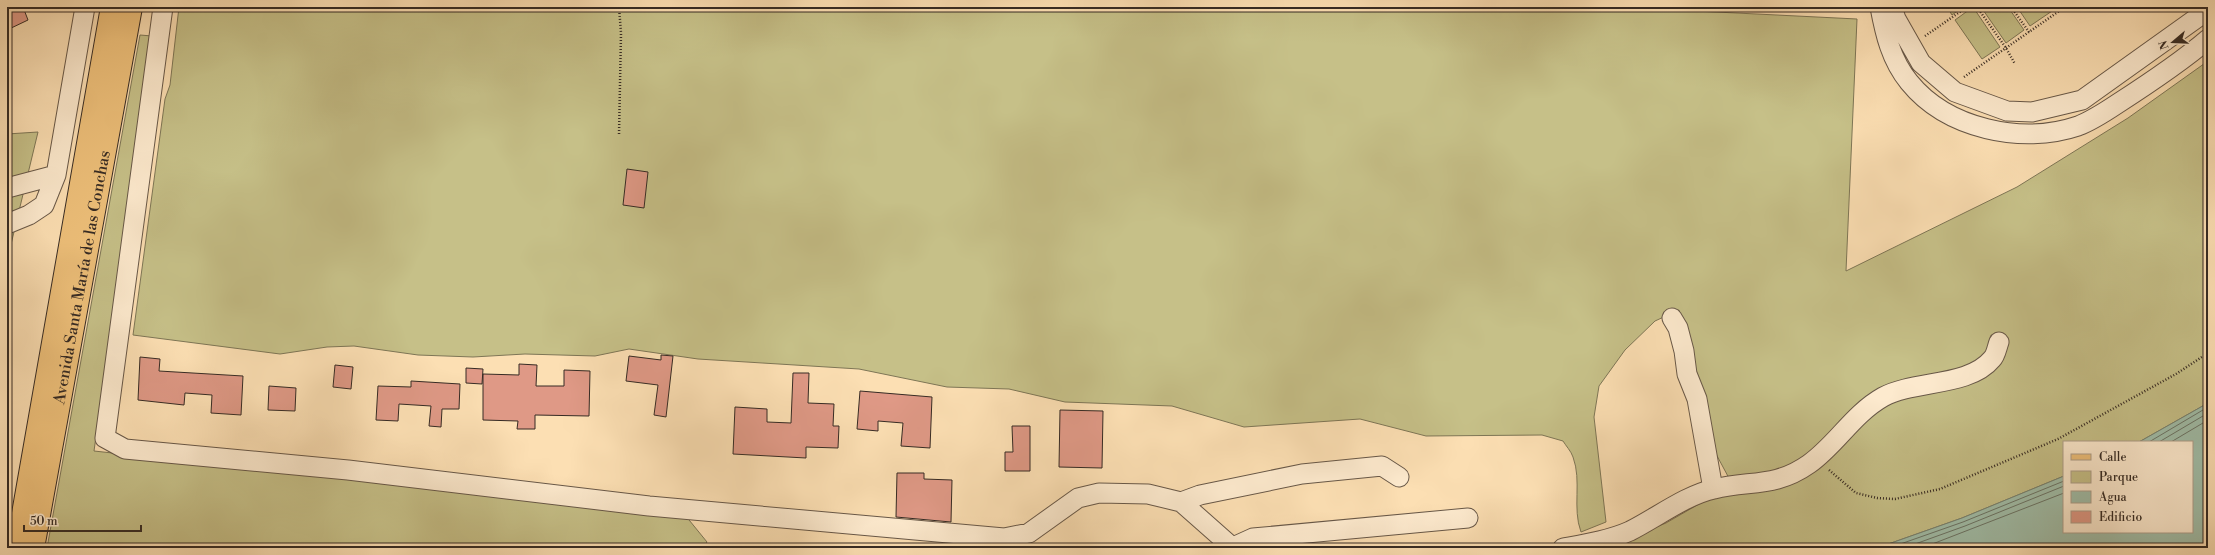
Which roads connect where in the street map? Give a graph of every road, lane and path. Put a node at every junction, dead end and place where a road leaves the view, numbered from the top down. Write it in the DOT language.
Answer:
graph roads {
  1 [pos="85,7"];
  2 [pos="112,7"];
  3 [pos="131,7"];
  4 [pos="163,7"];
  5 [pos="619,7"];
  6 [pos="1880,7"];
  7 [pos="1892,7"];
  8 [pos="1967,7"];
  9 [pos="1977,7"];
  10 [pos="2011,7"];
  11 [pos="2065,7"];
  12 [pos="2208,10"];
  13 [pos="2029,32"];
  14 [pos="1920,39"];
  15 [pos="2208,39"];
  16 [pos="2006,48"];
  17 [pos="2015,64"];
  18 [pos="1967,83"];
  19 [pos="619,135"];
  20 [pos="56,175"];
  21 [pos="7,188"];
  22 [pos="7,224"];
  23 [pos="1672,318"];
  24 [pos="1999,342"];
  25 [pos="2208,353"];
  26 [pos="1810,464"];
  27 [pos="1399,477"];
  28 [pos="1713,489"];
  29 [pos="1181,502"];
  30 [pos="1468,518"];
  31 [pos="1004,543"];
  32 [pos="16,548"];
  33 [pos="33,548"];
  34 [pos="1231,548"];
  35 [pos="1563,548"];
  1 -- 20 [label="street"];
  2 -- 32 [label="main road, Avenida Santa María de las Conchas"];
  3 -- 33 [label="main road, Avenida Santa María de las Conchas"];
  4 -- 31 [label="street"];
  5 -- 19 [label="path"];
  6 -- 15 [label="street"];
  7 -- 12 [label="street"];
  8 -- 14 [label="path"];
  9 -- 16 [label="path"];
  10 -- 13 [label="path"];
  11 -- 13 [label="path"];
  13 -- 16 [label="path"];
  16 -- 17 [label="path"];
  16 -- 18 [label="path"];
  20 -- 21 [label="street"];
  20 -- 22 [label="street"];
  23 -- 28 [label="street"];
  24 -- 26 [label="street"];
  25 -- 26 [label="path"];
  26 -- 28 [label="street"];
  27 -- 29 [label="street"];
  28 -- 35 [label="street"];
  29 -- 31 [label="street"];
  29 -- 34 [label="street"];
  30 -- 34 [label="street"];
}
